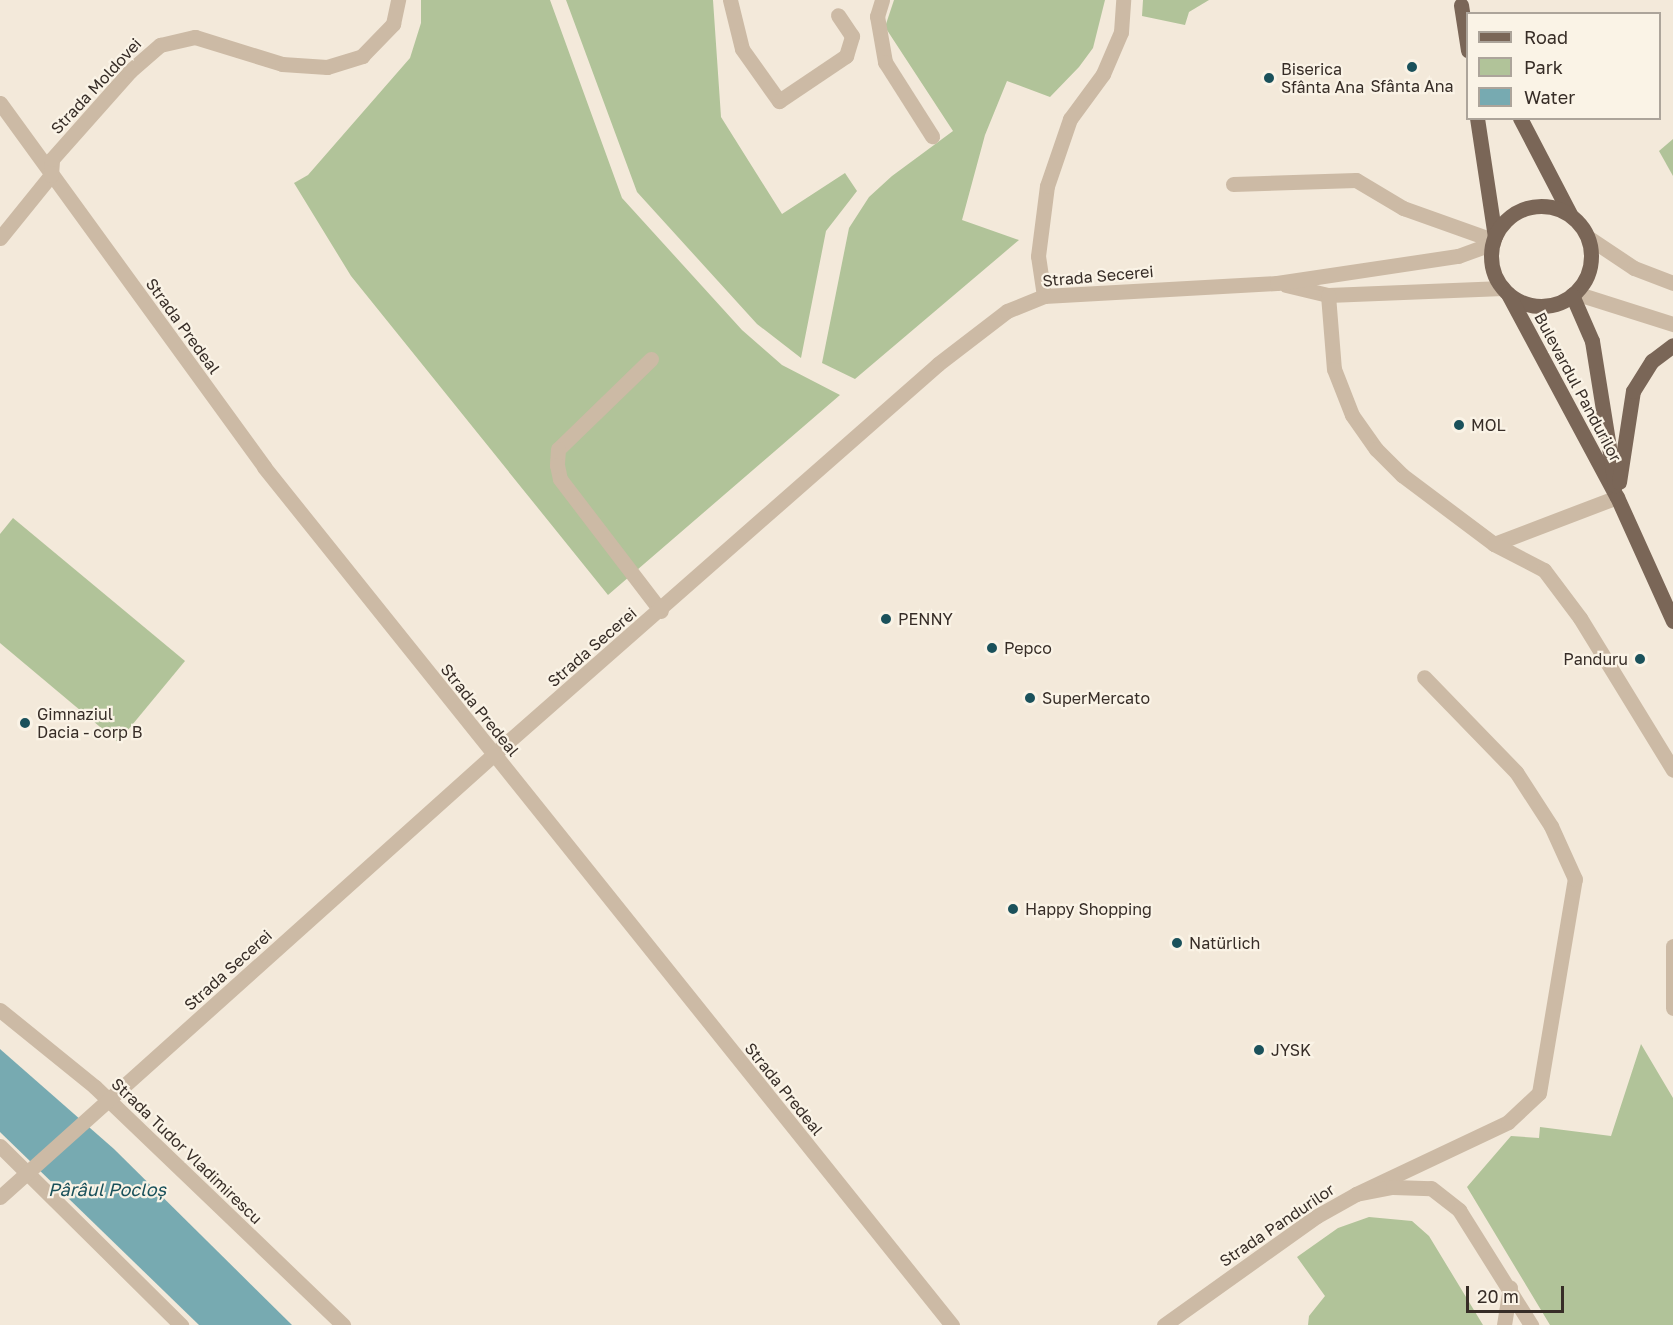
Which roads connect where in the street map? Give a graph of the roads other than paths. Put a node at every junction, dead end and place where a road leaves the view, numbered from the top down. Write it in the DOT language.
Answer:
graph roads {
  1 [pos="398,0"];
  2 [pos="730,0"];
  3 [pos="882,0"];
  4 [pos="1124,0"];
  5 [pos="1463,7"];
  6 [pos="838,15"];
  7 [pos="1466,39"];
  8 [pos="0,102"];
  9 [pos="1477,120"];
  10 [pos="1521,120"];
  11 [pos="933,136"];
  12 [pos="51,175"];
  13 [pos="1233,184"];
  14 [pos="1570,214"];
  15 [pos="0,238"];
  16 [pos="1589,238"];
  17 [pos="1494,240"];
  18 [pos="1277,283"];
  19 [pos="1673,284"];
  20 [pos="1506,291"];
  21 [pos="1574,294"];
  22 [pos="1328,295"];
  23 [pos="1044,296"];
  24 [pos="1673,324"];
  25 [pos="1673,345"];
  26 [pos="651,359"];
  27 [pos="1617,497"];
  28 [pos="1494,544"];
  29 [pos="661,612"];
  30 [pos="1673,621"];
  31 [pos="1424,677"];
  32 [pos="493,755"];
  33 [pos="1673,770"];
  34 [pos="1673,946"];
  35 [pos="1673,1008"];
  36 [pos="0,1010"];
  37 [pos="110,1101"];
  38 [pos="0,1146"];
  39 [pos="28,1173"];
  40 [pos="1356,1194"];
  41 [pos="0,1197"];
  42 [pos="1510,1287"];
  43 [pos="181,1325"];
  44 [pos="343,1325"];
  45 [pos="952,1325"];
  46 [pos="1164,1325"];
  47 [pos="1504,1325"];
  48 [pos="1532,1325"];
  1 -- 12 [label="street, Strada Moldovei"];
  2 -- 6 [label="street"];
  3 -- 11 [label="street"];
  4 -- 23 [label="street"];
  5 -- 7 [label="main road"];
  8 -- 12 [label="street, Strada Predeal"];
  9 -- 17 [label="main road"];
  10 -- 14 [label="main road"];
  12 -- 15 [label="street, Strada Moldovei"];
  12 -- 32 [label="street, Strada Predeal"];
  13 -- 17 [label="street"];
  14 -- 16 [label="main road"];
  14 -- 17 [label="main road"];
  16 -- 19 [label="street"];
  16 -- 21 [label="main road"];
  17 -- 18 [label="street, Strada Secerei"];
  17 -- 20 [label="main road"];
  18 -- 22 [label="street, Strada Secerei"];
  18 -- 23 [label="street, Strada Secerei"];
  20 -- 21 [label="main road"];
  20 -- 22 [label="street, Strada Secerei"];
  20 -- 27 [label="main road, Bulevardul Pandurilor"];
  21 -- 24 [label="street"];
  21 -- 27 [label="main road, Bulevardul Pandurilor"];
  22 -- 28 [label="street"];
  23 -- 29 [label="street, Strada Secerei"];
  25 -- 27 [label="main road"];
  26 -- 29 [label="street"];
  27 -- 28 [label="street"];
  27 -- 30 [label="main road, Bulevardul Pandurilor"];
  28 -- 33 [label="street"];
  29 -- 32 [label="street, Strada Secerei"];
  31 -- 40 [label="street"];
  32 -- 37 [label="street, Strada Secerei"];
  32 -- 45 [label="street, Strada Predeal"];
  34 -- 35 [label="street"];
  36 -- 37 [label="street, Strada Tudor Vladimirescu"];
  37 -- 39 [label="street, Strada Secerei"];
  37 -- 44 [label="street, Strada Tudor Vladimirescu"];
  38 -- 39 [label="street"];
  39 -- 41 [label="street, Strada Secerei"];
  39 -- 43 [label="street"];
  40 -- 42 [label="street, Strada Pandurilor"];
  40 -- 46 [label="street, Strada Pandurilor"];
  42 -- 47 [label="street"];
  42 -- 48 [label="street, Strada Pandurilor"];
}
